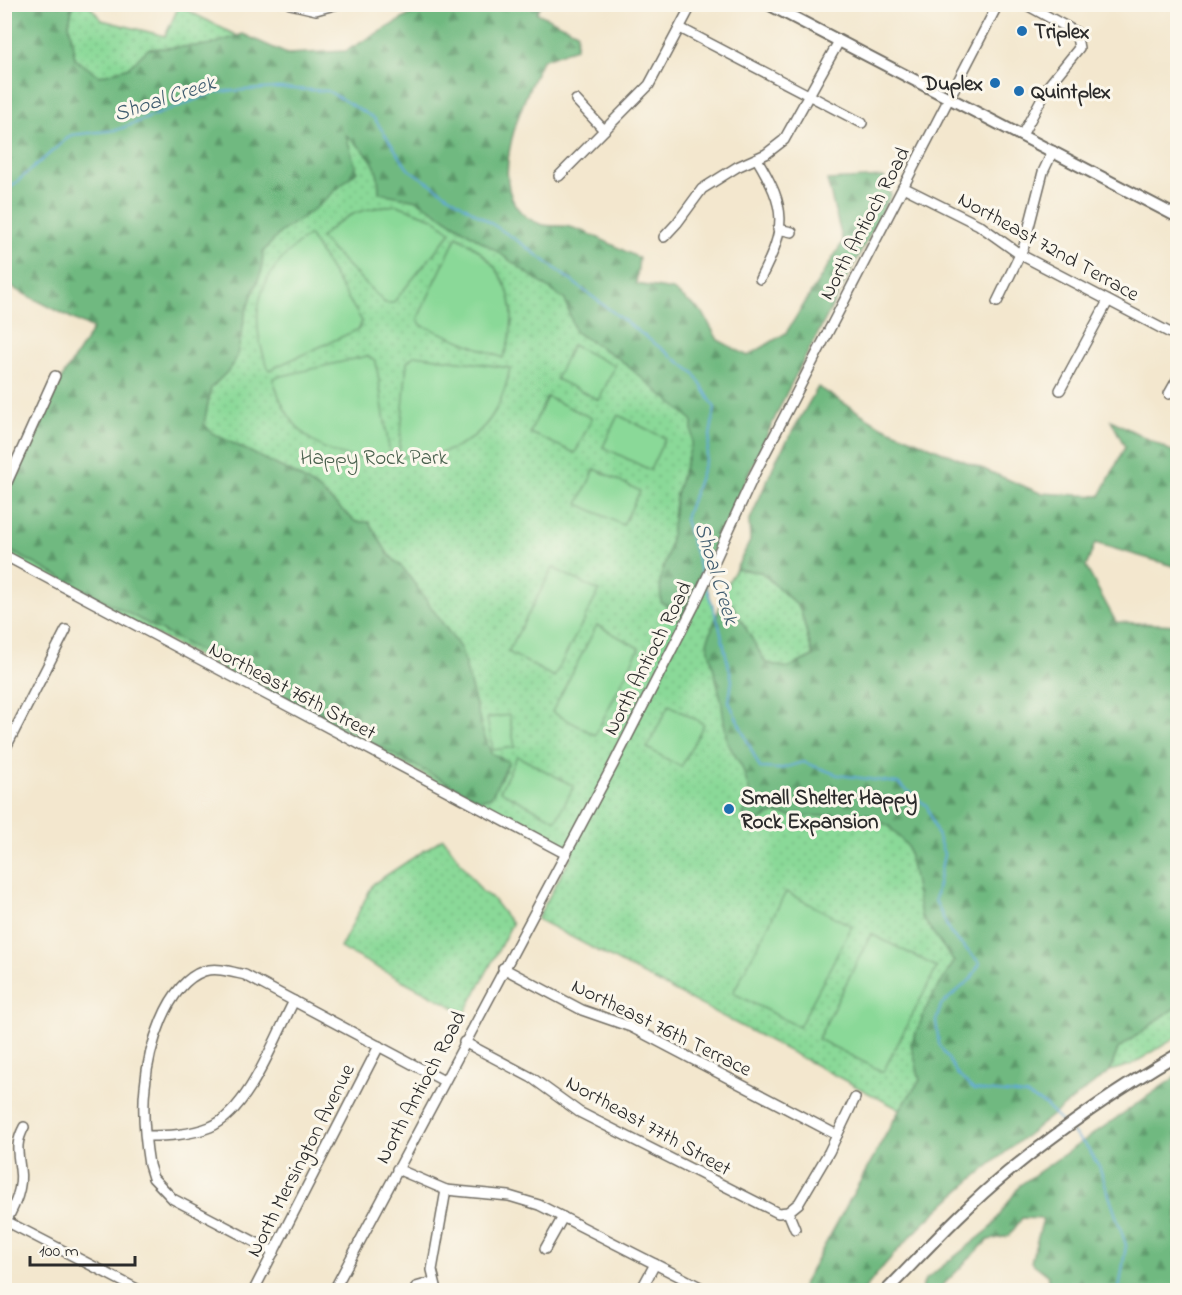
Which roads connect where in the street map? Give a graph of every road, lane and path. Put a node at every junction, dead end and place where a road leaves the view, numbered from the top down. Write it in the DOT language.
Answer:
graph roads {
  1 [pos="290,4"];
  2 [pos="338,4"];
  3 [pos="692,4"];
  4 [pos="768,4"];
  5 [pos="998,4"];
  6 [pos="1025,4"];
  7 [pos="680,28"];
  8 [pos="838,43"];
  9 [pos="809,96"];
  10 [pos="951,98"];
  11 [pos="576,100"];
  12 [pos="862,123"];
  13 [pos="604,130"];
  14 [pos="1022,135"];
  15 [pos="1053,151"];
  16 [pos="757,159"];
  17 [pos="558,176"];
  18 [pos="903,187"];
  19 [pos="1178,217"];
  20 [pos="778,229"];
  21 [pos="792,232"];
  22 [pos="664,237"];
  23 [pos="1021,255"];
  24 [pos="760,279"];
  25 [pos="1108,301"];
  26 [pos="997,302"];
  27 [pos="1178,337"];
  28 [pos="55,376"];
  29 [pos="1178,378"];
  30 [pos="1060,390"];
  31 [pos="1169,394"];
  32 [pos="4,489"];
  33 [pos="4,555"];
  34 [pos="66,630"];
  35 [pos="4,751"];
  36 [pos="566,854"];
  37 [pos="503,968"];
  38 [pos="294,1001"];
  39 [pos="465,1042"];
  40 [pos="379,1047"];
  41 [pos="1178,1054"];
  42 [pos="444,1081"];
  43 [pos="855,1098"];
  44 [pos="24,1127"];
  45 [pos="837,1135"];
  46 [pos="146,1137"];
  47 [pos="397,1169"];
  48 [pos="446,1190"];
  49 [pos="788,1212"];
  50 [pos="563,1217"];
  51 [pos="5,1220"];
  52 [pos="795,1229"];
  53 [pos="545,1249"];
  54 [pos="274,1252"];
  55 [pos="655,1264"];
  56 [pos="435,1286"];
  57 [pos="416,1287"];
  58 [pos="140,1290"];
  59 [pos="254,1290"];
  60 [pos="334,1290"];
  61 [pos="640,1290"];
  62 [pos="706,1290"];
  63 [pos="887,1290"];
  1 -- 2 [label="street"];
  3 -- 7 [label="street"];
  4 -- 8 [label="main road"];
  5 -- 10 [label="street, North Antioch Road"];
  6 -- 14 [label="street"];
  7 -- 9 [label="street"];
  7 -- 13 [label="street"];
  8 -- 9 [label="street"];
  8 -- 10 [label="main road"];
  9 -- 12 [label="street"];
  9 -- 16 [label="street"];
  10 -- 14 [label="main road"];
  10 -- 18 [label="street, North Antioch Road"];
  11 -- 13 [label="street"];
  13 -- 17 [label="street"];
  14 -- 15 [label="main road"];
  15 -- 19 [label="main road"];
  15 -- 23 [label="street"];
  16 -- 20 [label="street"];
  16 -- 22 [label="street"];
  18 -- 23 [label="street, Northeast 72nd Terrace"];
  18 -- 36 [label="street, North Antioch Road"];
  20 -- 21 [label="street"];
  20 -- 24 [label="street"];
  23 -- 25 [label="street, Northeast 72nd Terrace"];
  23 -- 26 [label="street"];
  25 -- 27 [label="street, Northeast 72nd Terrace"];
  25 -- 30 [label="street"];
  28 -- 32 [label="street"];
  29 -- 31 [label="street"];
  33 -- 36 [label="street, Northeast 76th Street"];
  34 -- 35 [label="street"];
  36 -- 37 [label="street, North Antioch Road"];
  37 -- 39 [label="street, North Antioch Road"];
  37 -- 45 [label="street, Northeast 76th Terrace"];
  38 -- 40 [label="street"];
  38 -- 46 [label="street"];
  38 -- 46 [label="street"];
  39 -- 42 [label="street, North Antioch Road"];
  39 -- 49 [label="street, Northeast 77th Street"];
  40 -- 42 [label="street"];
  40 -- 54 [label="street, North Mersington Avenue"];
  41 -- 63 [label="main road"];
  42 -- 47 [label="street, North Antioch Road"];
  43 -- 45 [label="street"];
  44 -- 51 [label="street"];
  45 -- 49 [label="street"];
  46 -- 54 [label="street"];
  47 -- 48 [label="street"];
  47 -- 60 [label="street, North Antioch Road"];
  48 -- 50 [label="street"];
  48 -- 56 [label="street"];
  49 -- 52 [label="street"];
  50 -- 53 [label="street"];
  50 -- 55 [label="street"];
  51 -- 58 [label="street"];
  54 -- 59 [label="street, North Mersington Avenue"];
  55 -- 61 [label="street"];
  55 -- 62 [label="street"];
  56 -- 57 [label="street"];
}
